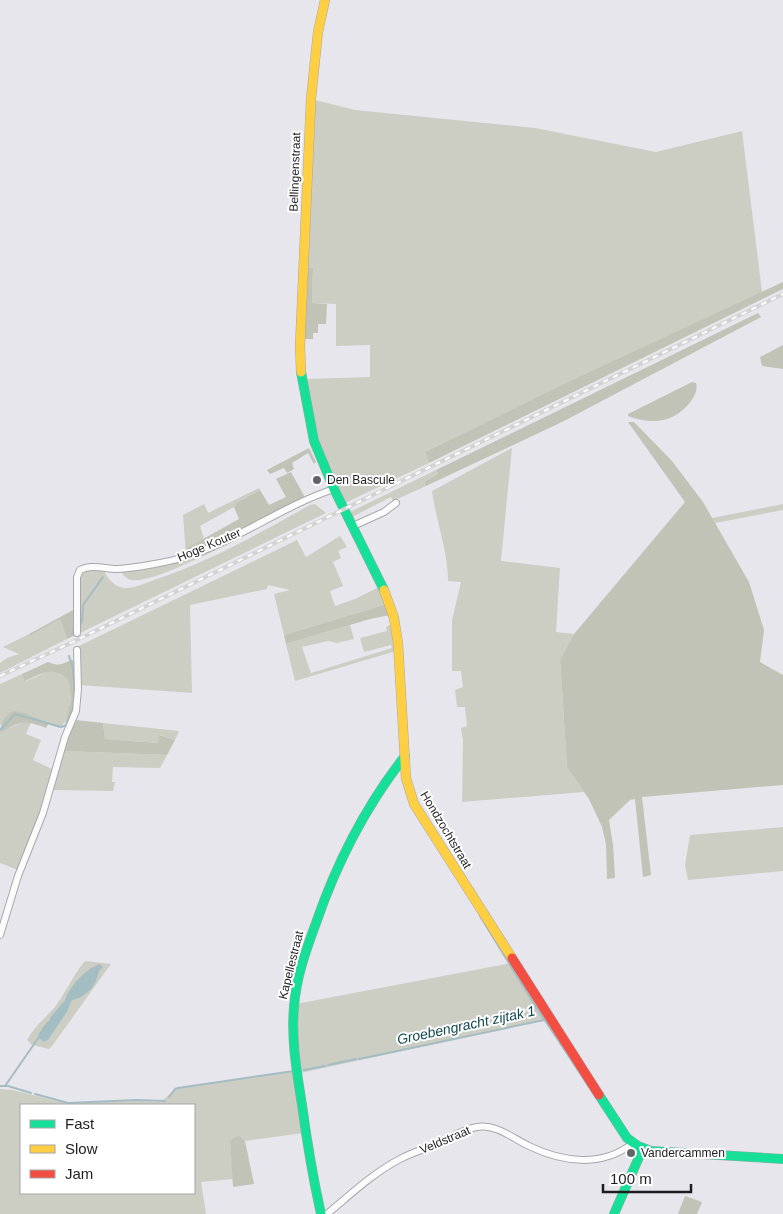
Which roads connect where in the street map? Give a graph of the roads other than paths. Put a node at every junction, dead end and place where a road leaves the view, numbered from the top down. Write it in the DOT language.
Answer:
graph roads {
  1 [pos="325,0"];
  2 [pos="300,346"];
  3 [pos="334,489"];
  4 [pos="396,503"];
  5 [pos="353,526"];
  6 [pos="77,633"];
  7 [pos="77,650"];
  8 [pos="405,756"];
  9 [pos="393,770"];
  10 [pos="406,774"];
  11 [pos="0,935"];
  12 [pos="633,1143"];
  13 [pos="643,1148"];
  14 [pos="783,1159"];
  15 [pos="321,1214"];
  16 [pos="327,1214"];
  17 [pos="614,1214"];
  1 -- 2 [label="street, Bellingenstraat"];
  2 -- 3 [label="street, Hondzochtstraat"];
  3 -- 5 [label="street, Hondzochtstraat"];
  3 -- 6 [label="street, Hoge Kouter"];
  4 -- 5 [label="street"];
  5 -- 8 [label="street, Hondzochtstraat"];
  7 -- 11 [label="street"];
  8 -- 9 [label="street, Kapellestraat"];
  8 -- 10 [label="street, Hondzochtstraat"];
  9 -- 10 [label="street"];
  9 -- 15 [label="street, Kapellestraat"];
  10 -- 12 [label="street, Hondzochtstraat"];
  12 -- 13 [label="street, Hondzochtstraat"];
  12 -- 16 [label="street, Veldstraat"];
  13 -- 14 [label="street, Hondzochtstraat"];
  13 -- 17 [label="street"];
}
